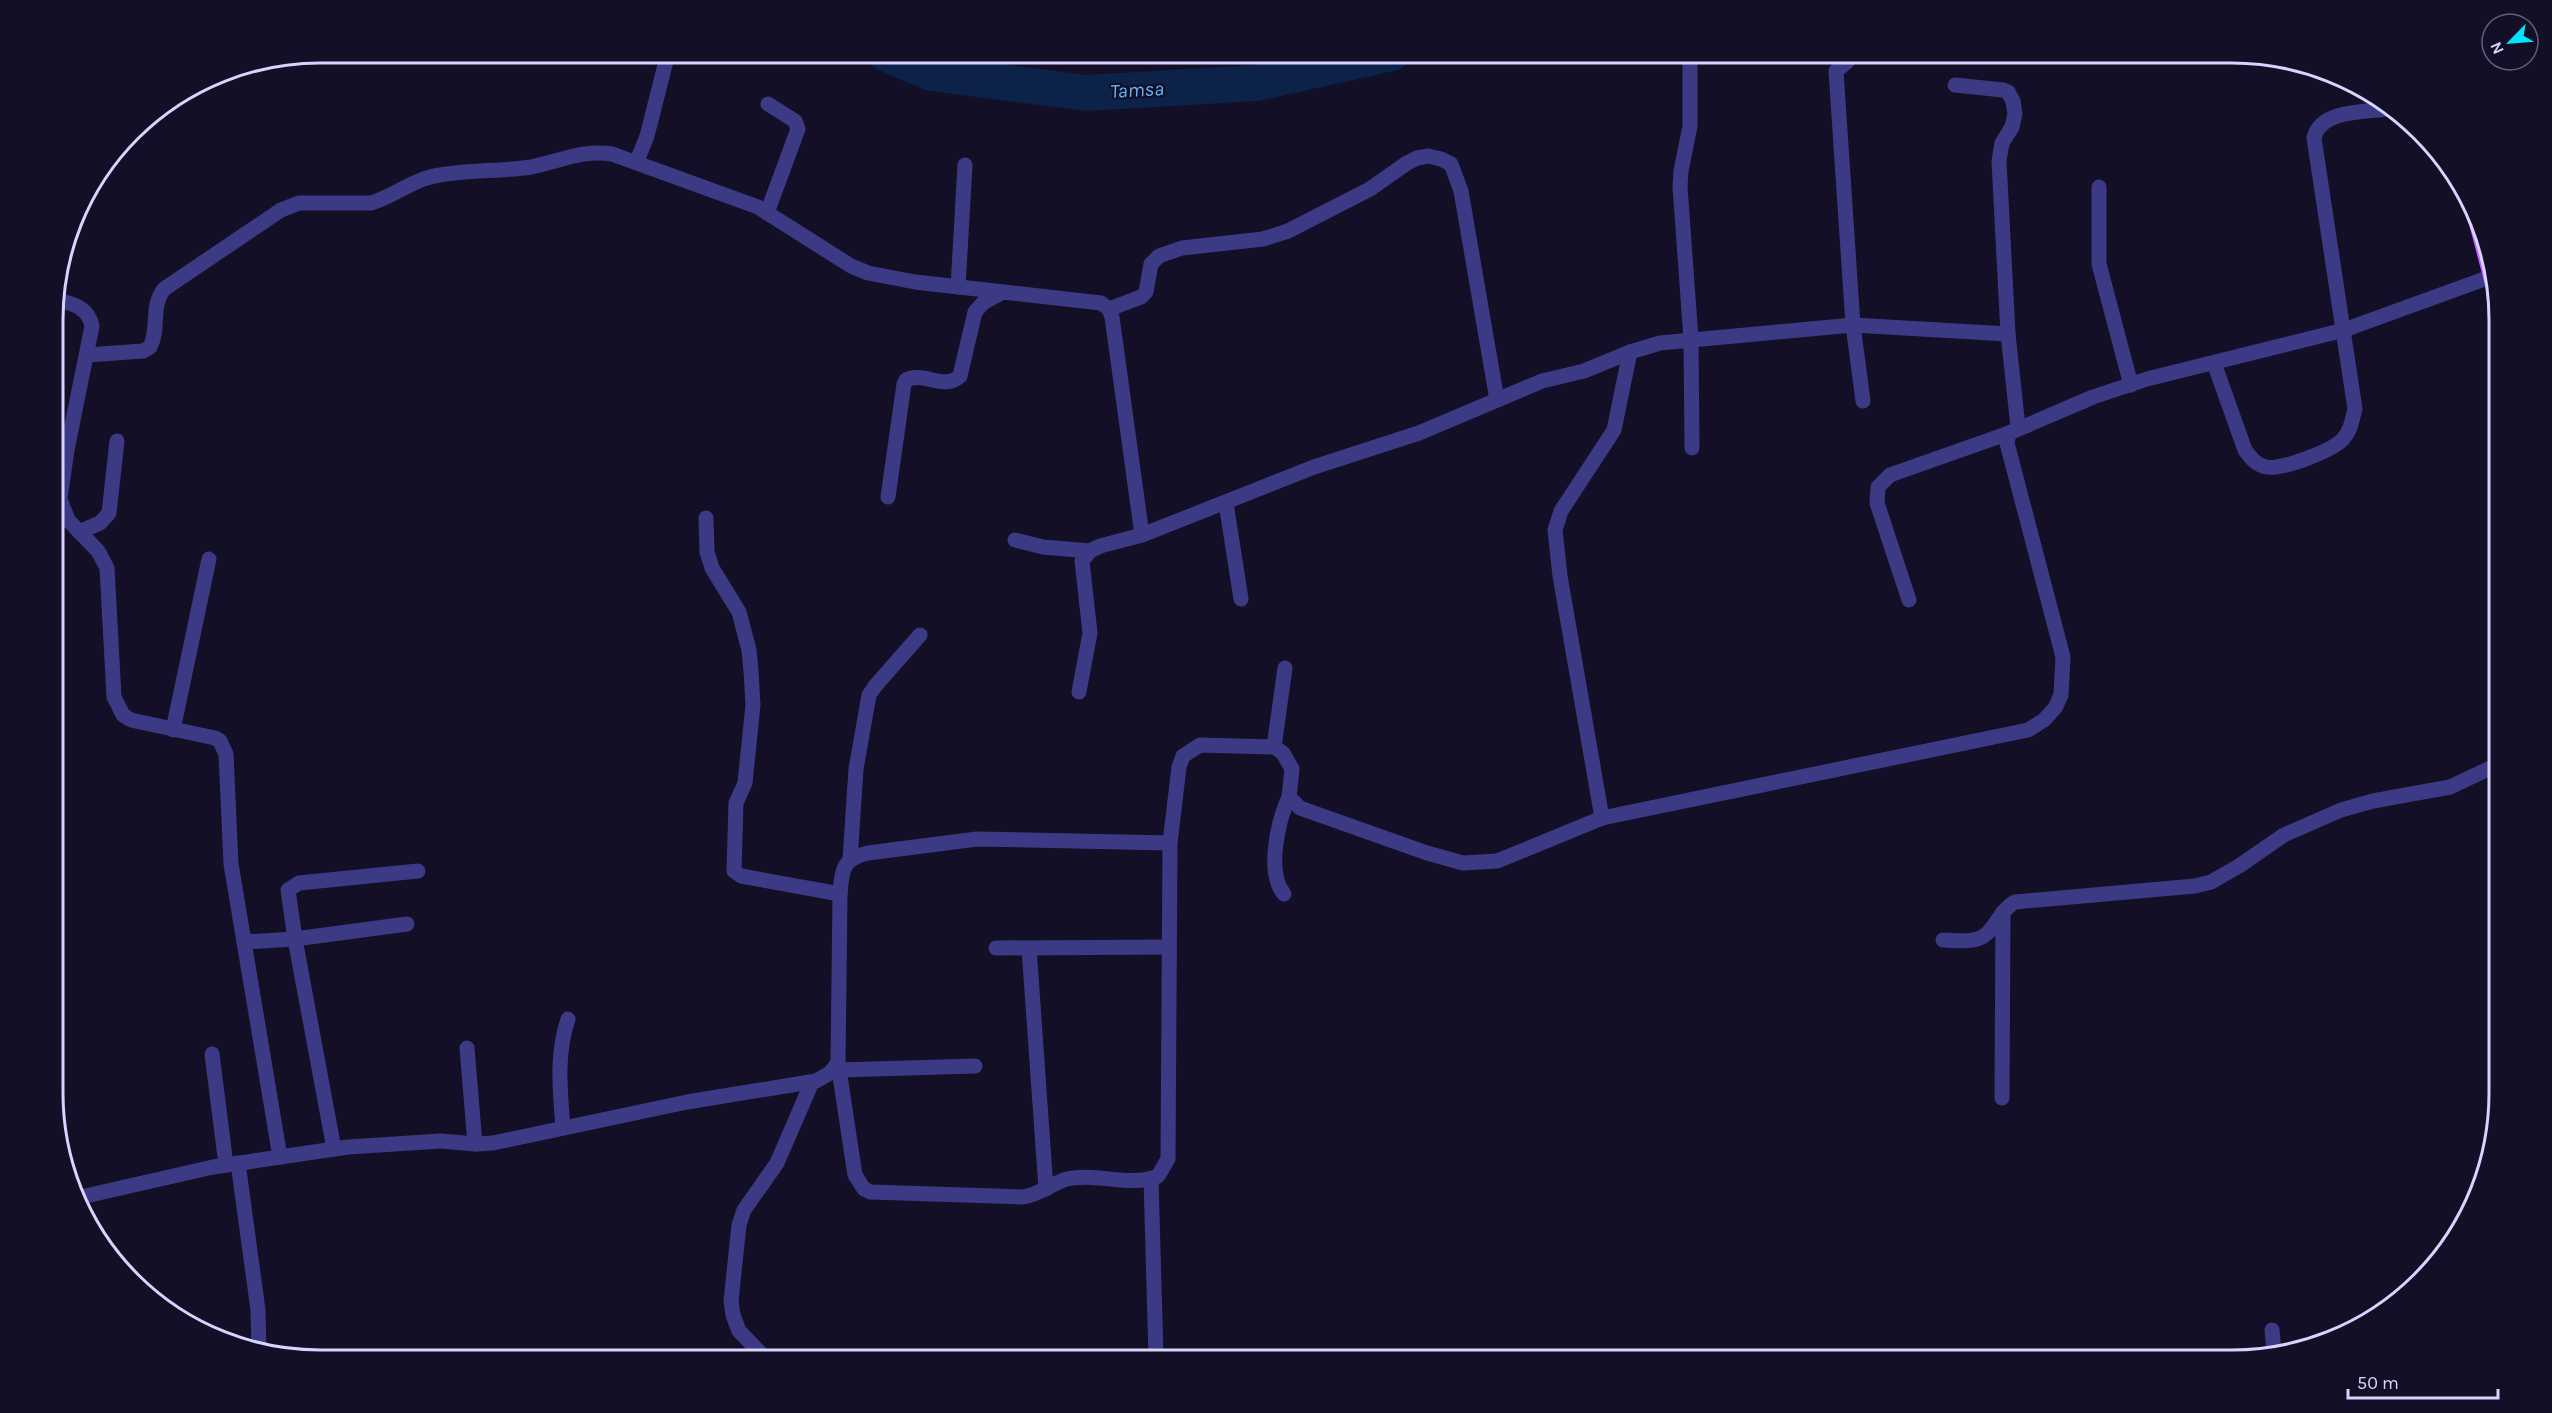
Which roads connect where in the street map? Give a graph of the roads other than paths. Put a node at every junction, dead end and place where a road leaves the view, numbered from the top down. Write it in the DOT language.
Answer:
graph roads {
  1 [pos="665,63"];
  2 [pos="1690,63"];
  3 [pos="1846,63"];
  4 [pos="1955,85"];
  5 [pos="768,104"];
  6 [pos="2380,110"];
  7 [pos="637,161"];
  8 [pos="965,165"];
  9 [pos="2099,187"];
  10 [pos="767,213"];
  11 [pos="2486,279"];
  12 [pos="958,287"];
  13 [pos="1003,292"];
  14 [pos="64,301"];
  15 [pos="1109,309"];
  16 [pos="1853,326"];
  17 [pos="2344,330"];
  18 [pos="2008,334"];
  19 [pos="1691,339"];
  20 [pos="1629,352"];
  21 [pos="87,355"];
  22 [pos="2214,363"];
  23 [pos="2131,385"];
  24 [pos="1497,400"];
  25 [pos="1863,401"];
  26 [pos="2014,430"];
  27 [pos="117,441"];
  28 [pos="1692,448"];
  29 [pos="63,478"];
  30 [pos="888,497"];
  31 [pos="1226,503"];
  32 [pos="63,507"];
  33 [pos="706,518"];
  34 [pos="79,532"];
  35 [pos="1142,535"];
  36 [pos="1015,540"];
  37 [pos="1090,551"];
  38 [pos="209,559"];
  39 [pos="1240,599"];
  40 [pos="1910,600"];
  41 [pos="920,635"];
  42 [pos="1285,668"];
  43 [pos="1079,692"];
  44 [pos="173,730"];
  45 [pos="1274,747"];
  46 [pos="2489,769"];
  47 [pos="1289,798"];
  48 [pos="1602,818"];
  49 [pos="1170,843"];
  50 [pos="850,860"];
  51 [pos="418,871"];
  52 [pos="840,894"];
  53 [pos="1284,894"];
  54 [pos="2003,912"];
  55 [pos="407,924"];
  56 [pos="295,939"];
  57 [pos="1943,940"];
  58 [pos="244,942"];
  59 [pos="1169,947"];
  60 [pos="996,948"];
  61 [pos="1029,948"];
  62 [pos="568,1019"];
  63 [pos="467,1048"];
  64 [pos="212,1054"];
  65 [pos="838,1066"];
  66 [pos="975,1066"];
  67 [pos="812,1082"];
  68 [pos="2002,1098"];
  69 [pos="563,1128"];
  70 [pos="476,1144"];
  71 [pos="334,1149"];
  72 [pos="280,1157"];
  73 [pos="232,1164"];
  74 [pos="1151,1179"];
  75 [pos="1046,1189"];
  76 [pos="85,1196"];
  77 [pos="2272,1330"];
  78 [pos="259,1342"];
  79 [pos="2274,1346"];
  80 [pos="757,1350"];
  81 [pos="1156,1350"];
  1 -- 7 [label="street"];
  2 -- 19 [label="street"];
  3 -- 16 [label="street"];
  4 -- 18 [label="street"];
  5 -- 10 [label="street"];
  6 -- 17 [label="street"];
  7 -- 10 [label="street"];
  7 -- 21 [label="street"];
  8 -- 12 [label="street"];
  9 -- 23 [label="street"];
  10 -- 12 [label="street"];
  11 -- 17 [label="street"];
  12 -- 13 [label="street"];
  13 -- 15 [label="street"];
  13 -- 30 [label="street"];
  14 -- 21 [label="street"];
  15 -- 24 [label="street"];
  15 -- 35 [label="street"];
  16 -- 18 [label="street"];
  16 -- 19 [label="street"];
  16 -- 25 [label="street"];
  17 -- 22 [label="street"];
  17 -- 22 [label="street"];
  18 -- 26 [label="street"];
  19 -- 20 [label="street"];
  19 -- 28 [label="street"];
  20 -- 24 [label="street"];
  20 -- 48 [label="street"];
  21 -- 29 [label="street"];
  22 -- 23 [label="street"];
  23 -- 26 [label="street"];
  24 -- 31 [label="street"];
  26 -- 40 [label="street"];
  26 -- 48 [label="street"];
  27 -- 34 [label="street"];
  31 -- 35 [label="street"];
  31 -- 39 [label="street"];
  32 -- 34 [label="street"];
  33 -- 52 [label="street"];
  34 -- 44 [label="street"];
  35 -- 37 [label="street"];
  36 -- 37 [label="street"];
  37 -- 43 [label="street"];
  38 -- 44 [label="street"];
  41 -- 50 [label="street"];
  42 -- 45 [label="street"];
  44 -- 58 [label="street"];
  45 -- 47 [label="street"];
  45 -- 49 [label="street"];
  46 -- 54 [label="street"];
  47 -- 48 [label="street"];
  47 -- 53 [label="street"];
  49 -- 50 [label="street"];
  49 -- 59 [label="street"];
  50 -- 52 [label="street"];
  51 -- 56 [label="street"];
  52 -- 65 [label="street"];
  54 -- 57 [label="street"];
  54 -- 68 [label="street"];
  55 -- 56 [label="street"];
  56 -- 58 [label="street"];
  56 -- 71 [label="street"];
  58 -- 72 [label="street"];
  59 -- 61 [label="street"];
  59 -- 74 [label="street"];
  60 -- 61 [label="street"];
  61 -- 75 [label="street"];
  62 -- 69 [label="street"];
  63 -- 70 [label="street"];
  64 -- 73 [label="street"];
  65 -- 66 [label="street"];
  65 -- 67 [label="street"];
  65 -- 75 [label="street"];
  67 -- 69 [label="street"];
  67 -- 80 [label="street"];
  69 -- 70 [label="street"];
  70 -- 71 [label="street"];
  71 -- 72 [label="street"];
  72 -- 73 [label="street"];
  73 -- 76 [label="street"];
  73 -- 78 [label="street"];
  74 -- 75 [label="street"];
  74 -- 81 [label="street"];
  77 -- 79 [label="street"];
}
